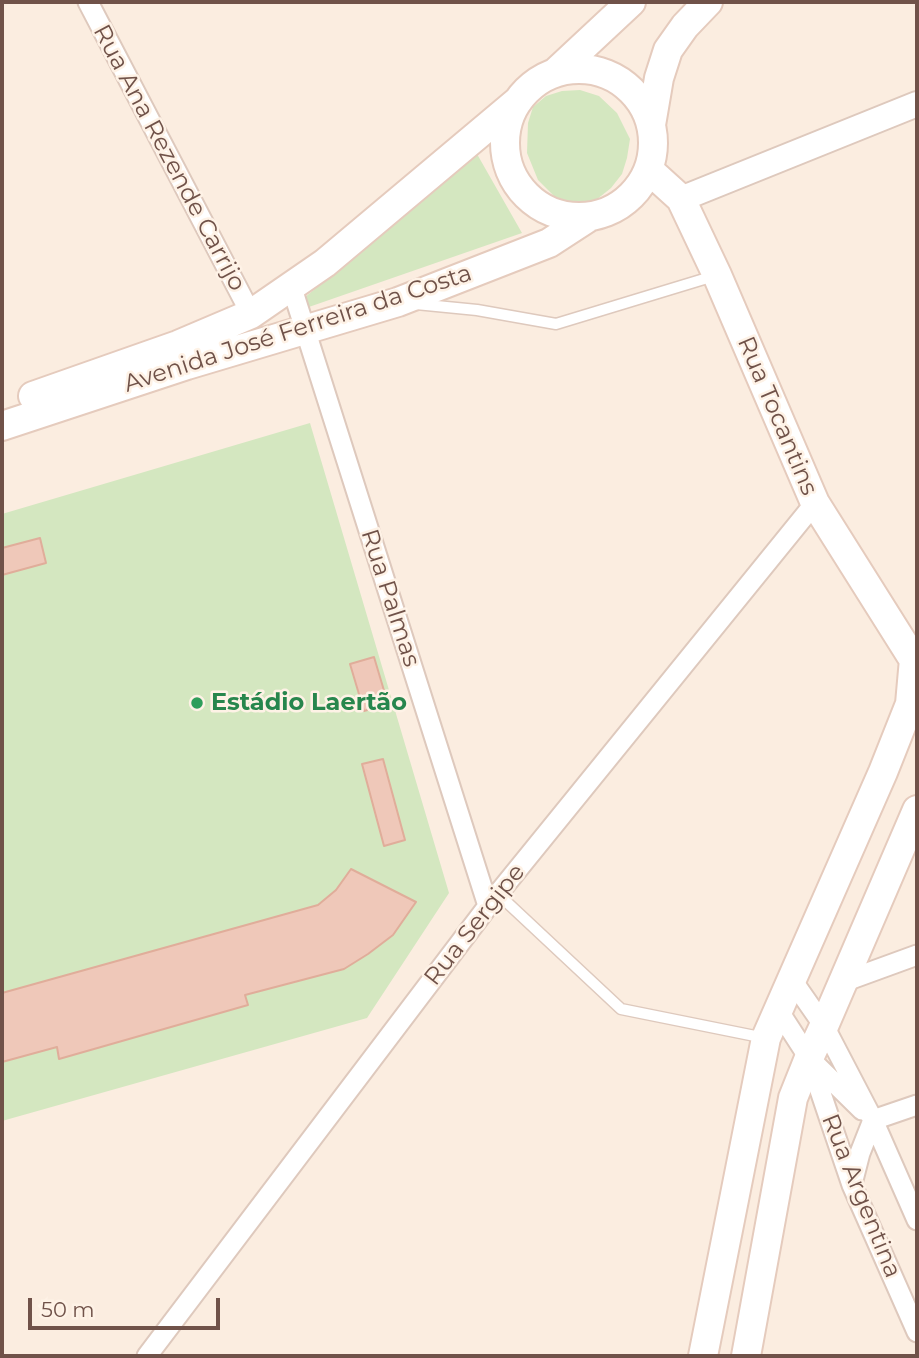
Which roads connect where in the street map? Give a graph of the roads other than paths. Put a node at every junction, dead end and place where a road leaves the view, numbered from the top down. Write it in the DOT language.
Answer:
graph roads {
  1 [pos="88,2"];
  2 [pos="631,2"];
  3 [pos="708,2"];
  4 [pos="556,72"];
  5 [pos="518,101"];
  6 [pos="917,104"];
  7 [pos="651,125"];
  8 [pos="649,170"];
  9 [pos="681,199"];
  10 [pos="589,217"];
  11 [pos="717,275"];
  12 [pos="291,285"];
  13 [pos="398,302"];
  14 [pos="251,314"];
  15 [pos="304,329"];
  16 [pos="2,407"];
  17 [pos="2,426"];
  18 [pos="815,503"];
  19 [pos="916,662"];
  20 [pos="914,693"];
  21 [pos="917,810"];
  22 [pos="493,900"];
  23 [pos="917,955"];
  24 [pos="792,980"];
  25 [pos="843,982"];
  26 [pos="778,1010"];
  27 [pos="824,1026"];
  28 [pos="766,1038"];
  29 [pos="809,1058"];
  30 [pos="917,1105"];
  31 [pos="873,1120"];
  32 [pos="852,1185"];
  33 [pos="917,1220"];
  34 [pos="917,1332"];
  35 [pos="147,1356"];
  36 [pos="703,1356"];
  37 [pos="746,1356"];
  1 -- 14 [label="street, Rua Ana Rezende Carrijo"];
  2 -- 4 [label="main road"];
  3 -- 7 [label="main road"];
  4 -- 5 [label="main road"];
  4 -- 7 [label="main road"];
  5 -- 10 [label="main road"];
  5 -- 12 [label="main road, Avenida José Ferreira da Costa"];
  6 -- 9 [label="street"];
  7 -- 8 [label="main road"];
  8 -- 9 [label="main road, Rua Tocantins"];
  8 -- 10 [label="main road"];
  9 -- 11 [label="main road, Rua Tocantins"];
  10 -- 13 [label="main road, Avenida José Ferreira da Costa"];
  11 -- 13 [label="lane"];
  11 -- 18 [label="main road, Rua Tocantins"];
  12 -- 14 [label="main road, Avenida José Ferreira da Costa"];
  12 -- 15 [label="street, Rua Palmas"];
  13 -- 15 [label="main road, Avenida José Ferreira da Costa"];
  14 -- 16 [label="main road, Avenida José Ferreira da Costa"];
  15 -- 17 [label="main road, Avenida José Ferreira da Costa"];
  15 -- 22 [label="street, Rua Palmas"];
  18 -- 19 [label="main road, Rua Tocantins"];
  18 -- 22 [label="street, Rua Sergipe"];
  19 -- 20 [label="main road, Rua Tocantins"];
  20 -- 24 [label="main road, Rua Tocantins"];
  21 -- 25 [label="main road"];
  22 -- 28 [label="lane"];
  22 -- 35 [label="street, Rua Sergipe"];
  23 -- 25 [label="street"];
  24 -- 26 [label="main road, Rua Tocantins"];
  24 -- 27 [label="street"];
  25 -- 27 [label="main road"];
  26 -- 28 [label="main road, Rua Tocantins"];
  26 -- 29 [label="street"];
  27 -- 29 [label="main road"];
  27 -- 31 [label="street"];
  28 -- 36 [label="main road, Rua Tocantins"];
  29 -- 31 [label="street"];
  29 -- 32 [label="street, Rua Argentina"];
  29 -- 37 [label="main road"];
  30 -- 31 [label="street"];
  31 -- 32 [label="street"];
  31 -- 33 [label="street"];
  32 -- 34 [label="street, Rua Argentina"];
}
